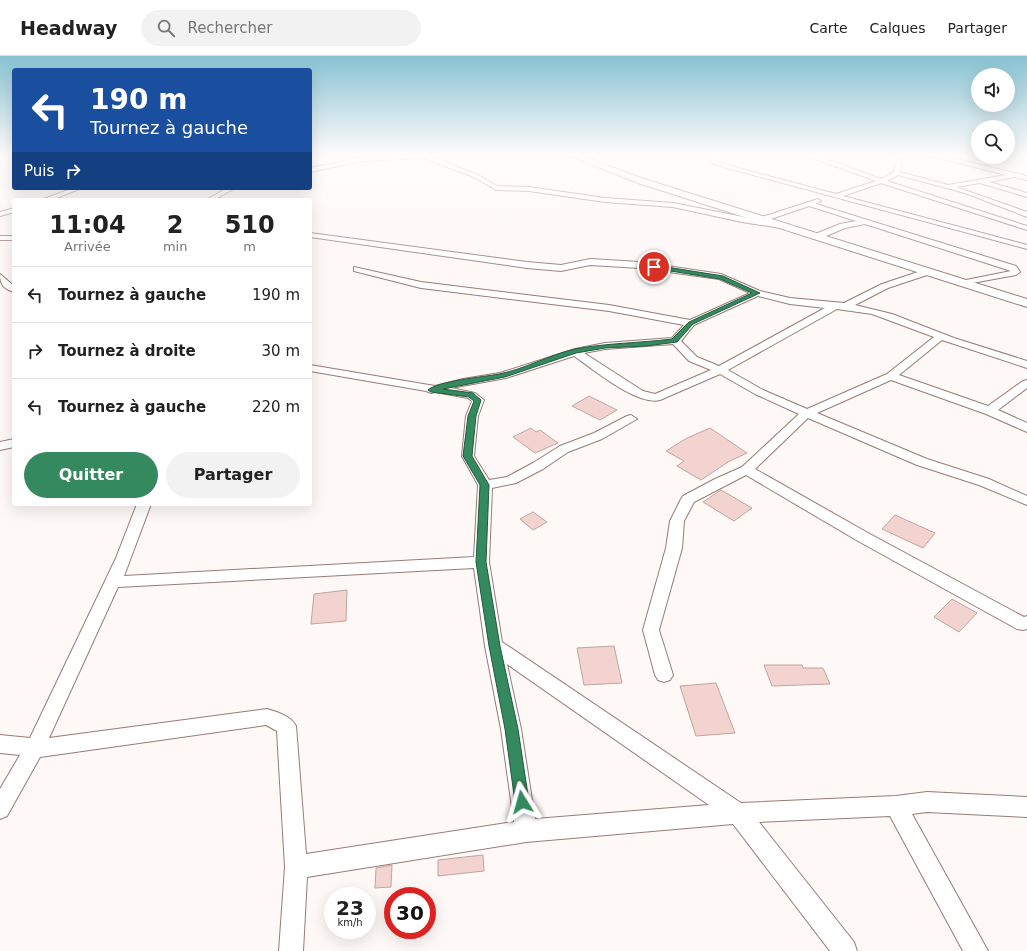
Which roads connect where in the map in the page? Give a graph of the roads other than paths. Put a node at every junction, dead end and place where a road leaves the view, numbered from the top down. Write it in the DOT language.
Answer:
graph roads {
  1 [pos="572,196"];
  2 [pos="687,196"];
  3 [pos="836,196"];
  4 [pos="928,196"];
  5 [pos="977,196"];
  6 [pos="990,196"];
  7 [pos="981,197"];
  8 [pos="809,204"];
  9 [pos="971,209"];
  10 [pos="12,211"];
  11 [pos="1017,212"];
  12 [pos="0,214"];
  13 [pos="1027,215"];
  14 [pos="762,220"];
  15 [pos="866,221"];
  16 [pos="781,226"];
  17 [pos="1027,228"];
  18 [pos="312,235"];
  19 [pos="816,237"];
  20 [pos="0,238"];
  21 [pos="12,238"];
  22 [pos="1027,247"];
  23 [pos="357,269"];
  24 [pos="1027,271"];
  25 [pos="927,272"];
  26 [pos="1016,272"];
  27 [pos="0,277"];
  28 [pos="964,283"];
  29 [pos="12,288"];
  30 [pos="757,293"];
  31 [pos="1027,303"];
  32 [pos="835,306"];
  33 [pos="846,306"];
  34 [pos="691,323"];
  35 [pos="941,336"];
  36 [pos="674,341"];
  37 [pos="574,352"];
  38 [pos="1027,365"];
  39 [pos="312,368"];
  40 [pos="720,370"];
  41 [pos="891,376"];
  42 [pos="1027,383"];
  43 [pos="431,390"];
  44 [pos="990,411"];
  45 [pos="808,413"];
  46 [pos="631,419"];
  47 [pos="1027,428"];
  48 [pos="12,443"];
  49 [pos="0,446"];
  50 [pos="747,470"];
  51 [pos="485,485"];
  52 [pos="1027,501"];
  53 [pos="143,506"];
  54 [pos="481,562"];
  55 [pos="112,582"];
  56 [pos="1027,622"];
  57 [pos="494,646"];
  58 [pos="664,675"];
  59 [pos="0,744"];
  60 [pos="35,748"];
  61 [pos="896,806"];
  62 [pos="1027,807"];
  63 [pos="0,809"];
  64 [pos="738,813"];
  65 [pos="526,831"];
  66 [pos="296,867"];
  67 [pos="291,951"];
  68 [pos="845,951"];
  69 [pos="976,951"];
  1 -- 16 [label="street"];
  2 -- 14 [label="street"];
  3 -- 8 [label="street"];
  3 -- 22 [label="street"];
  4 -- 9 [label="street"];
  5 -- 7 [label="street"];
  6 -- 7 [label="street"];
  7 -- 11 [label="street"];
  8 -- 14 [label="street"];
  8 -- 15 [label="street"];
  9 -- 11 [label="street"];
  9 -- 17 [label="street"];
  10 -- 12 [label="street"];
  11 -- 13 [label="street"];
  14 -- 16 [label="street"];
  15 -- 19 [label="street"];
  15 -- 26 [label="street"];
  16 -- 19 [label="street"];
  18 -- 30 [label="street"];
  19 -- 25 [label="street"];
  20 -- 21 [label="street"];
  23 -- 34 [label="street"];
  24 -- 26 [label="street"];
  25 -- 28 [label="street"];
  25 -- 33 [label="street"];
  26 -- 28 [label="street"];
  27 -- 29 [label="street"];
  28 -- 31 [label="street"];
  30 -- 32 [label="street"];
  30 -- 34 [label="street"];
  32 -- 33 [label="street"];
  32 -- 40 [label="street"];
  33 -- 35 [label="street"];
  34 -- 36 [label="street"];
  35 -- 38 [label="street"];
  35 -- 41 [label="street"];
  36 -- 37 [label="street"];
  36 -- 40 [label="street"];
  37 -- 40 [label="street"];
  37 -- 43 [label="street"];
  39 -- 43 [label="street"];
  40 -- 45 [label="street"];
  41 -- 44 [label="street"];
  41 -- 45 [label="street"];
  42 -- 44 [label="street"];
  43 -- 51 [label="street"];
  44 -- 47 [label="street"];
  45 -- 50 [label="street"];
  45 -- 52 [label="street"];
  46 -- 51 [label="street"];
  48 -- 49 [label="street"];
  50 -- 56 [label="street"];
  50 -- 58 [label="street"];
  51 -- 54 [label="street"];
  53 -- 55 [label="street"];
  54 -- 55 [label="street"];
  54 -- 57 [label="street"];
  55 -- 60 [label="street"];
  57 -- 64 [label="street"];
  57 -- 65 [label="street"];
  59 -- 60 [label="street"];
  60 -- 63 [label="street"];
  60 -- 66 [label="street"];
  61 -- 62 [label="street"];
  61 -- 64 [label="street"];
  61 -- 69 [label="street"];
  64 -- 65 [label="street"];
  64 -- 68 [label="street"];
  65 -- 66 [label="street"];
  66 -- 67 [label="street"];
}
